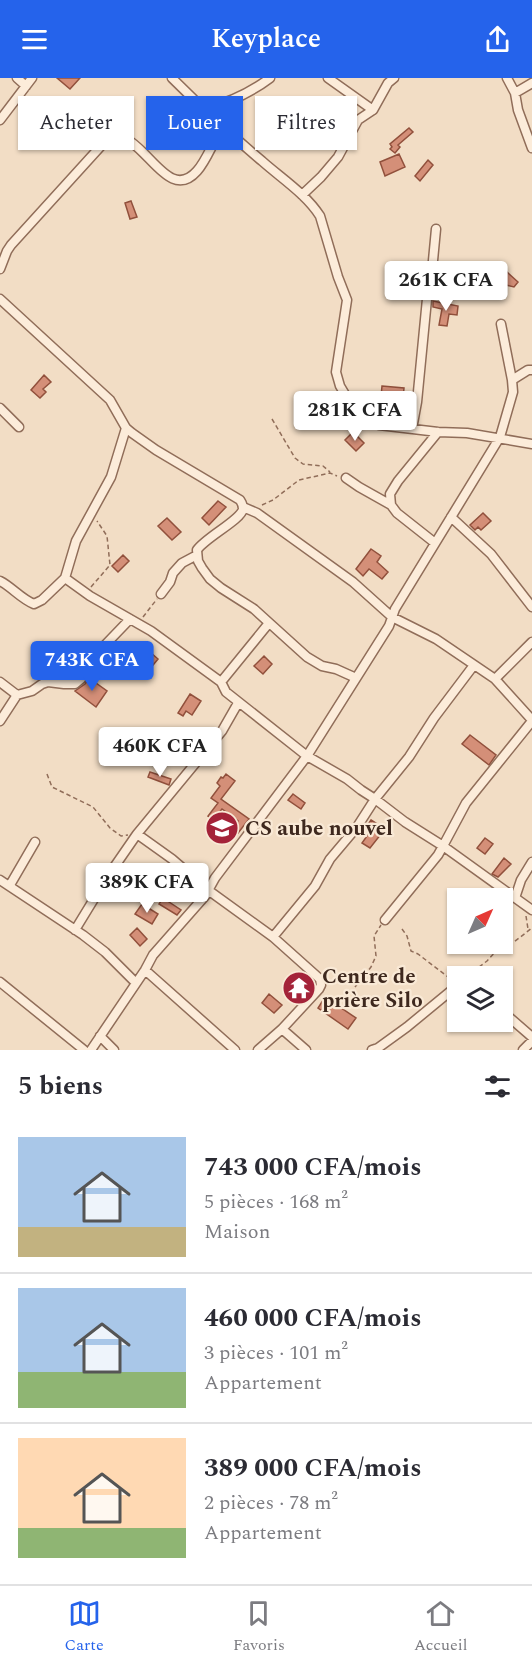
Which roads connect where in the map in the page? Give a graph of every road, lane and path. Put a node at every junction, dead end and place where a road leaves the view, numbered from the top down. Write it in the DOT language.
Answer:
graph roads {
  1 [pos="17,78"];
  2 [pos="172,78"];
  3 [pos="270,78"];
  4 [pos="328,78"];
  5 [pos="394,78"];
  6 [pos="507,78"];
  7 [pos="29,82"];
  8 [pos="532,83"];
  9 [pos="514,93"];
  10 [pos="191,96"];
  11 [pos="242,96"];
  12 [pos="373,110"];
  13 [pos="0,120"];
  14 [pos="243,144"];
  15 [pos="532,148"];
  16 [pos="208,150"];
  17 [pos="302,195"];
  18 [pos="436,229"];
  19 [pos="0,269"];
  20 [pos="0,298"];
  21 [pos="501,324"];
  22 [pos="532,370"];
  23 [pos="512,380"];
  24 [pos="0,408"];
  25 [pos="272,419"];
  26 [pos="19,427"];
  27 [pos="126,428"];
  28 [pos="412,429"];
  29 [pos="438,432"];
  30 [pos="500,437"];
  31 [pos="532,444"];
  32 [pos="330,472"];
  33 [pos="346,478"];
  34 [pos="391,505"];
  35 [pos="243,507"];
  36 [pos="257,513"];
  37 [pos="90,514"];
  38 [pos="451,517"];
  39 [pos="435,543"];
  40 [pos="197,555"];
  41 [pos="65,578"];
  42 [pos="0,580"];
  43 [pos="161,594"];
  44 [pos="90,596"];
  45 [pos="532,607"];
  46 [pos="392,617"];
  47 [pos="133,621"];
  48 [pos="269,623"];
  49 [pos="532,642"];
  50 [pos="474,665"];
  51 [pos="356,678"];
  52 [pos="495,679"];
  53 [pos="0,682"];
  54 [pos="221,682"];
  55 [pos="17,695"];
  56 [pos="238,703"];
  57 [pos="0,721"];
  58 [pos="532,721"];
  59 [pos="307,756"];
  60 [pos="46,774"];
  61 [pos="375,799"];
  62 [pos="137,834"];
  63 [pos="35,842"];
  64 [pos="442,846"];
  65 [pos="532,862"];
  66 [pos="0,880"];
  67 [pos="10,885"];
  68 [pos="208,890"];
  69 [pos="514,898"];
  70 [pos="529,908"];
  71 [pos="385,920"];
  72 [pos="532,928"];
  73 [pos="402,929"];
  74 [pos="75,930"];
  75 [pos="528,930"];
  76 [pos="273,937"];
  77 [pos="482,966"];
  78 [pos="145,970"];
  79 [pos="447,976"];
  80 [pos="0,982"];
  81 [pos="136,983"];
  82 [pos="355,987"];
  83 [pos="447,994"];
  84 [pos="513,1021"];
  85 [pos="282,1029"];
  86 [pos="100,1036"];
  87 [pos="532,1039"];
  88 [pos="84,1050"];
  89 [pos="91,1050"];
  90 [pos="114,1050"];
  91 [pos="235,1050"];
  92 [pos="258,1050"];
  93 [pos="306,1050"];
  94 [pos="372,1050"];
  95 [pos="523,1050"];
  1 -- 7 [label="street"];
  2 -- 10 [label="street"];
  3 -- 11 [label="street"];
  4 -- 12 [label="street"];
  5 -- 12 [label="street"];
  6 -- 9 [label="street"];
  7 -- 13 [label="street"];
  8 -- 9 [label="street"];
  9 -- 15 [label="street"];
  12 -- 17 [label="street"];
  14 -- 17 [label="street"];
  16 -- 19 [label="street"];
  17 -- 28 [label="street"];
  18 -- 28 [label="street"];
  20 -- 27 [label="street"];
  21 -- 23 [label="street"];
  22 -- 23 [label="street"];
  23 -- 30 [label="street"];
  24 -- 26 [label="street"];
  25 -- 32 [label="path"];
  27 -- 35 [label="street"];
  27 -- 37 [label="street"];
  28 -- 29 [label="street"];
  29 -- 30 [label="street"];
  29 -- 34 [label="street"];
  30 -- 31 [label="street"];
  30 -- 38 [label="street"];
  32 -- 33 [label="path"];
  32 -- 36 [label="path"];
  33 -- 34 [label="street"];
  34 -- 39 [label="street"];
  35 -- 36 [label="street"];
  35 -- 40 [label="street"];
  36 -- 46 [label="street"];
  37 -- 41 [label="street"];
  37 -- 44 [label="path"];
  38 -- 39 [label="street"];
  38 -- 45 [label="street"];
  39 -- 46 [label="street"];
  40 -- 43 [label="street"];
  40 -- 48 [label="street"];
  41 -- 42 [label="street"];
  41 -- 44 [label="street"];
  43 -- 47 [label="path"];
  44 -- 47 [label="street"];
  46 -- 50 [label="street"];
  46 -- 51 [label="street"];
  47 -- 54 [label="street"];
  47 -- 55 [label="street"];
  48 -- 51 [label="street"];
  48 -- 54 [label="street"];
  49 -- 52 [label="street"];
  50 -- 52 [label="street"];
  50 -- 61 [label="street"];
  51 -- 59 [label="street"];
  52 -- 58 [label="street"];
  53 -- 55 [label="street"];
  54 -- 56 [label="street"];
  55 -- 57 [label="street"];
  56 -- 59 [label="street"];
  56 -- 62 [label="street"];
  58 -- 64 [label="street"];
  59 -- 61 [label="street"];
  59 -- 68 [label="street"];
  60 -- 62 [label="path"];
  61 -- 64 [label="street"];
  61 -- 76 [label="street"];
  62 -- 68 [label="street"];
  62 -- 74 [label="street"];
  63 -- 67 [label="street"];
  64 -- 69 [label="street"];
  64 -- 71 [label="street"];
  65 -- 69 [label="street"];
  66 -- 67 [label="street"];
  67 -- 74 [label="street"];
  68 -- 76 [label="street"];
  68 -- 78 [label="street"];
  69 -- 70 [label="street"];
  70 -- 75 [label="path"];
  71 -- 82 [label="path"];
  72 -- 75 [label="path"];
  73 -- 79 [label="path"];
  74 -- 81 [label="street"];
  75 -- 77 [label="path"];
  76 -- 85 [label="street"];
  78 -- 81 [label="street"];
  78 -- 91 [label="street"];
  80 -- 88 [label="street"];
  81 -- 86 [label="street"];
  83 -- 94 [label="street"];
  84 -- 87 [label="street"];
  85 -- 92 [label="street"];
  85 -- 93 [label="street"];
  86 -- 89 [label="street"];
  86 -- 90 [label="street"];
  87 -- 95 [label="street"];
}
